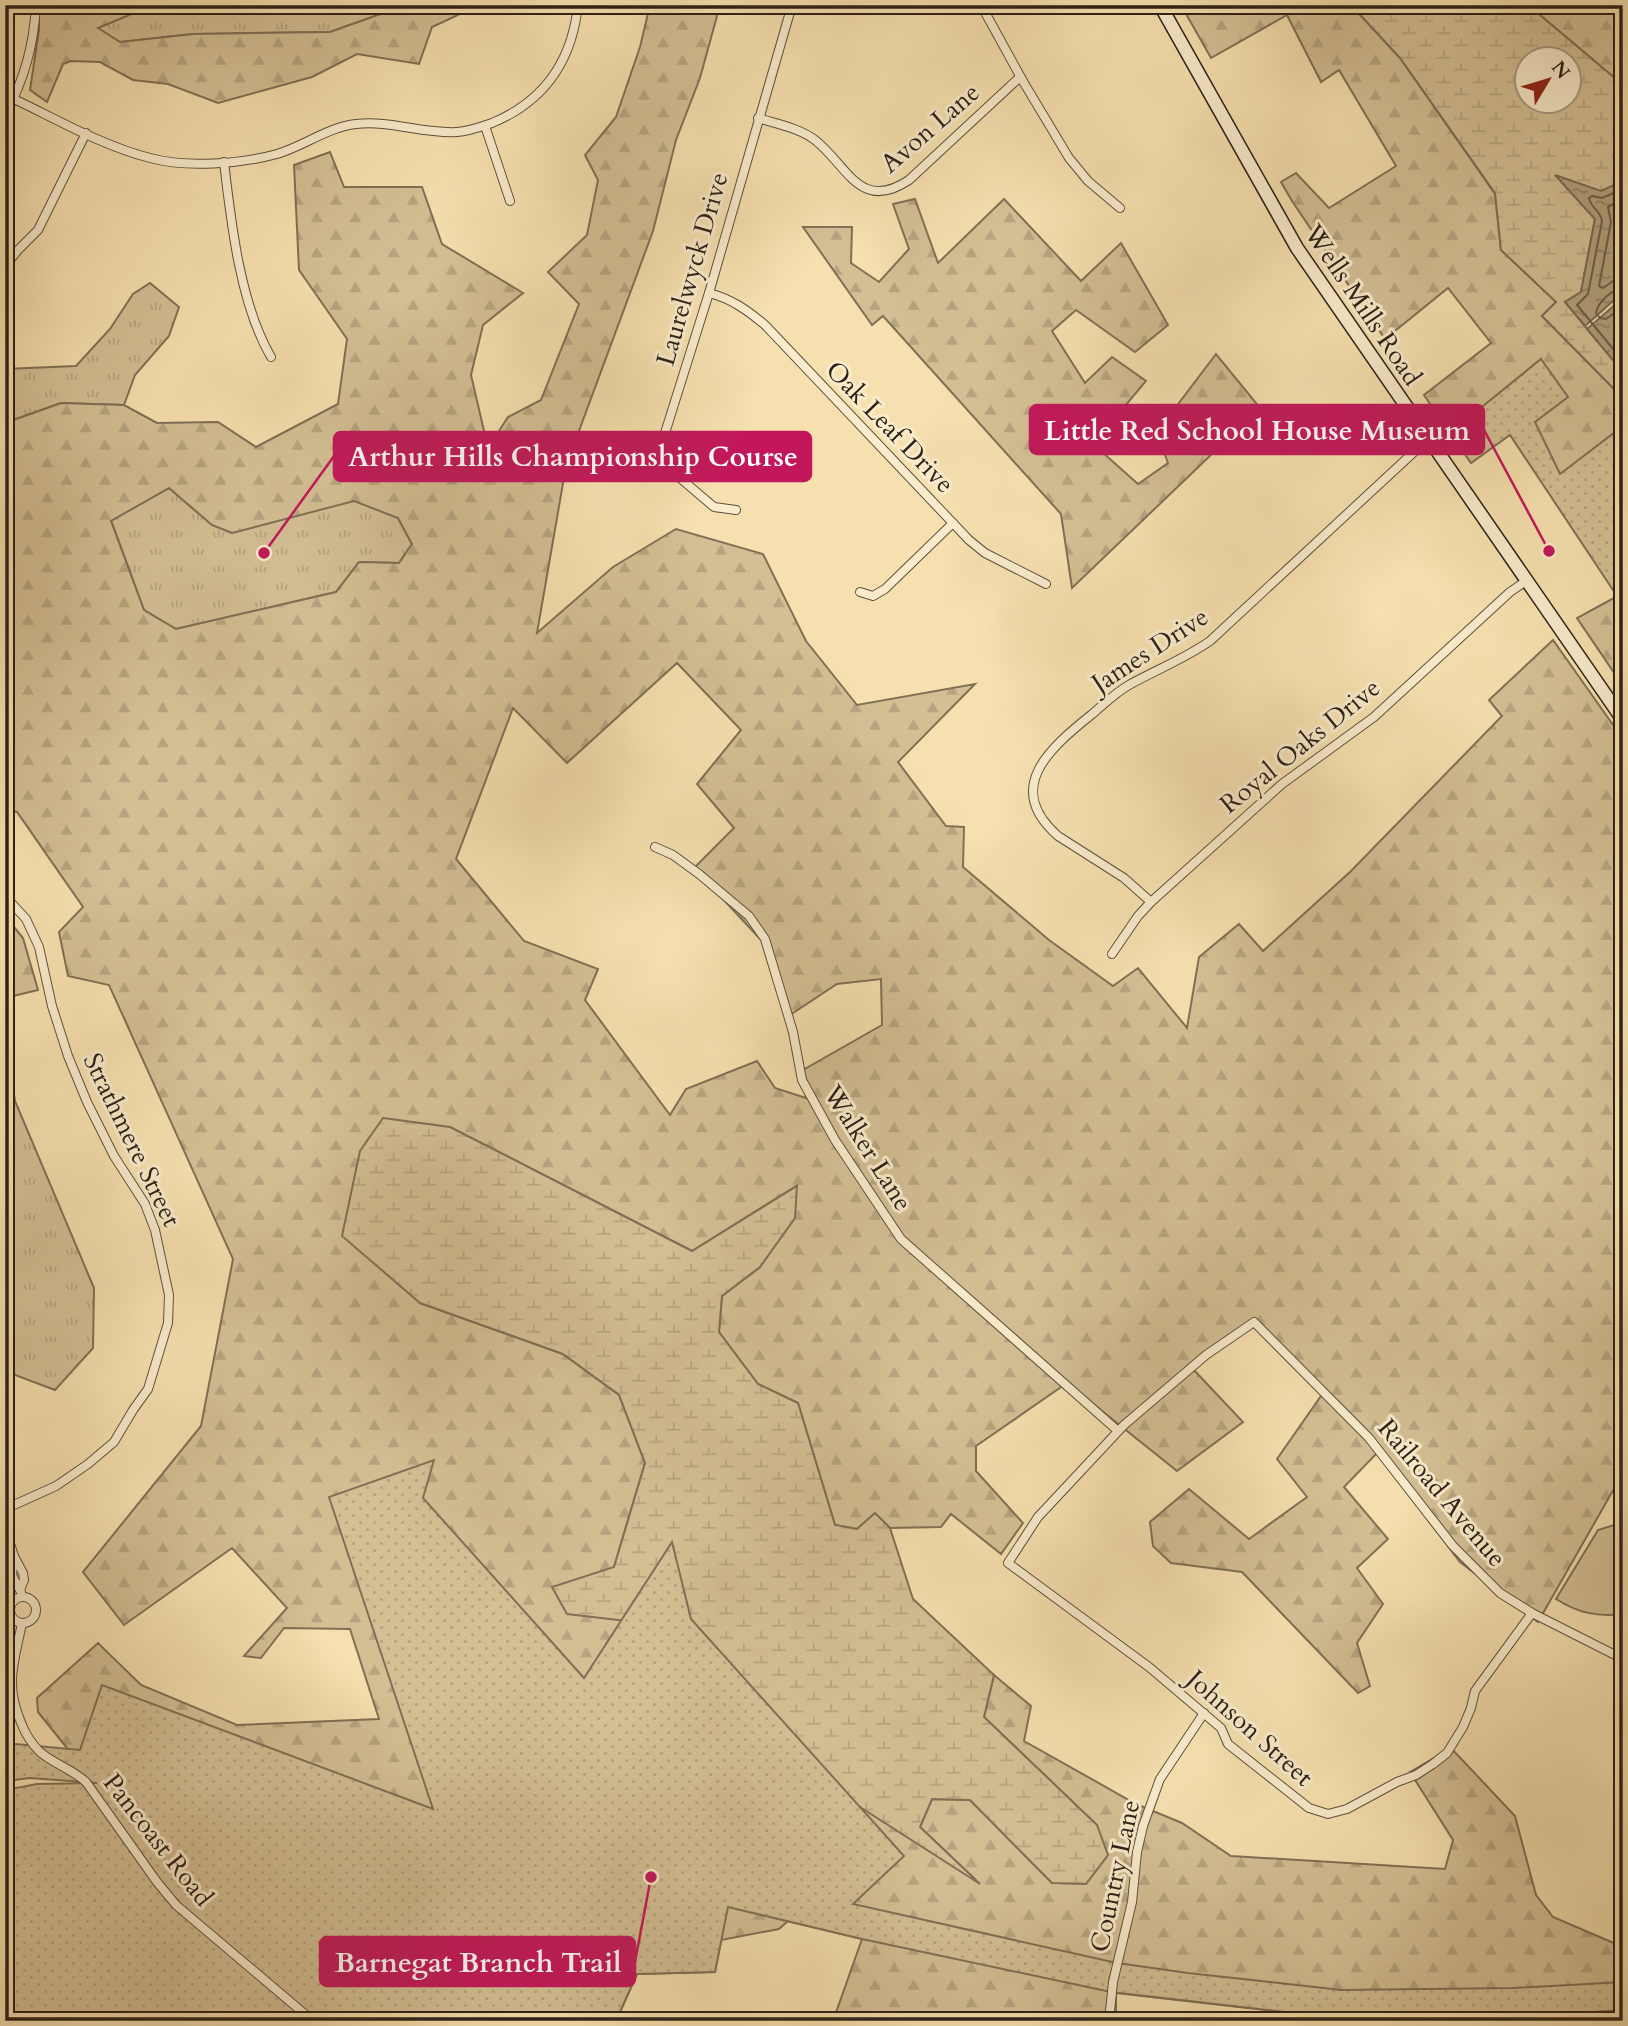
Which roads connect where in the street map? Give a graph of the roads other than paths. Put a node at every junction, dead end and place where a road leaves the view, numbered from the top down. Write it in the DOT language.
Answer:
graph roads {
  1 [pos="36,5"];
  2 [pos="578,5"];
  3 [pos="792,5"];
  4 [pos="981,5"];
  5 [pos="1160,5"];
  6 [pos="1020,76"];
  7 [pos="14,99"];
  8 [pos="5,116"];
  9 [pos="758,118"];
  10 [pos="485,126"];
  11 [pos="86,133"];
  12 [pos="225,162"];
  13 [pos="510,201"];
  14 [pos="1120,208"];
  15 [pos="5,266"];
  16 [pos="709,293"];
  17 [pos="271,357"];
  18 [pos="1428,439"];
  19 [pos="736,510"];
  20 [pos="953,523"];
  21 [pos="1526,581"];
  22 [pos="1046,584"];
  23 [pos="860,593"];
  24 [pos="1623,720"];
  25 [pos="654,847"];
  26 [pos="5,896"];
  27 [pos="1151,902"];
  28 [pos="1112,954"];
  29 [pos="1118,1431"];
  30 [pos="5,1509"];
  31 [pos="5,1528"];
  32 [pos="21,1593"];
  33 [pos="1532,1613"];
  34 [pos="22,1623"];
  35 [pos="1623,1659"];
  36 [pos="1204,1713"];
  37 [pos="313,2021"];
  38 [pos="1109,2021"];
  1 -- 7 [label="street"];
  2 -- 10 [label="street"];
  3 -- 9 [label="street, Laurelwyck Drive"];
  4 -- 6 [label="street"];
  5 -- 18 [label="main road, Wells Mills Road"];
  6 -- 9 [label="street, Avon Lane"];
  6 -- 14 [label="street"];
  7 -- 8 [label="street"];
  7 -- 11 [label="street"];
  9 -- 16 [label="street, Laurelwyck Drive"];
  10 -- 12 [label="street"];
  10 -- 13 [label="street"];
  11 -- 12 [label="street"];
  11 -- 15 [label="street"];
  12 -- 17 [label="street"];
  16 -- 19 [label="street, Laurelwyck Drive"];
  16 -- 20 [label="street, Oak Leaf Drive"];
  18 -- 21 [label="main road, Wells Mills Road"];
  18 -- 27 [label="street, James Drive"];
  20 -- 22 [label="street, Oak Leaf Drive"];
  20 -- 23 [label="street"];
  21 -- 24 [label="main road, Wells Mills Road"];
  21 -- 27 [label="street, Royal Oaks Drive"];
  25 -- 29 [label="street, Walker Lane"];
  26 -- 30 [label="street, Strathmere Street"];
  27 -- 28 [label="street, Royal Oaks Drive"];
  29 -- 33 [label="street, Railroad Avenue"];
  29 -- 36 [label="street, Johnson Street"];
  31 -- 32 [label="street"];
  32 -- 34 [label="street"];
  32 -- 34 [label="street"];
  33 -- 35 [label="street, Railroad Avenue"];
  33 -- 36 [label="street, Johnson Street"];
  34 -- 37 [label="street, Pancoast Road"];
  36 -- 38 [label="street, Country Lane"];
}
